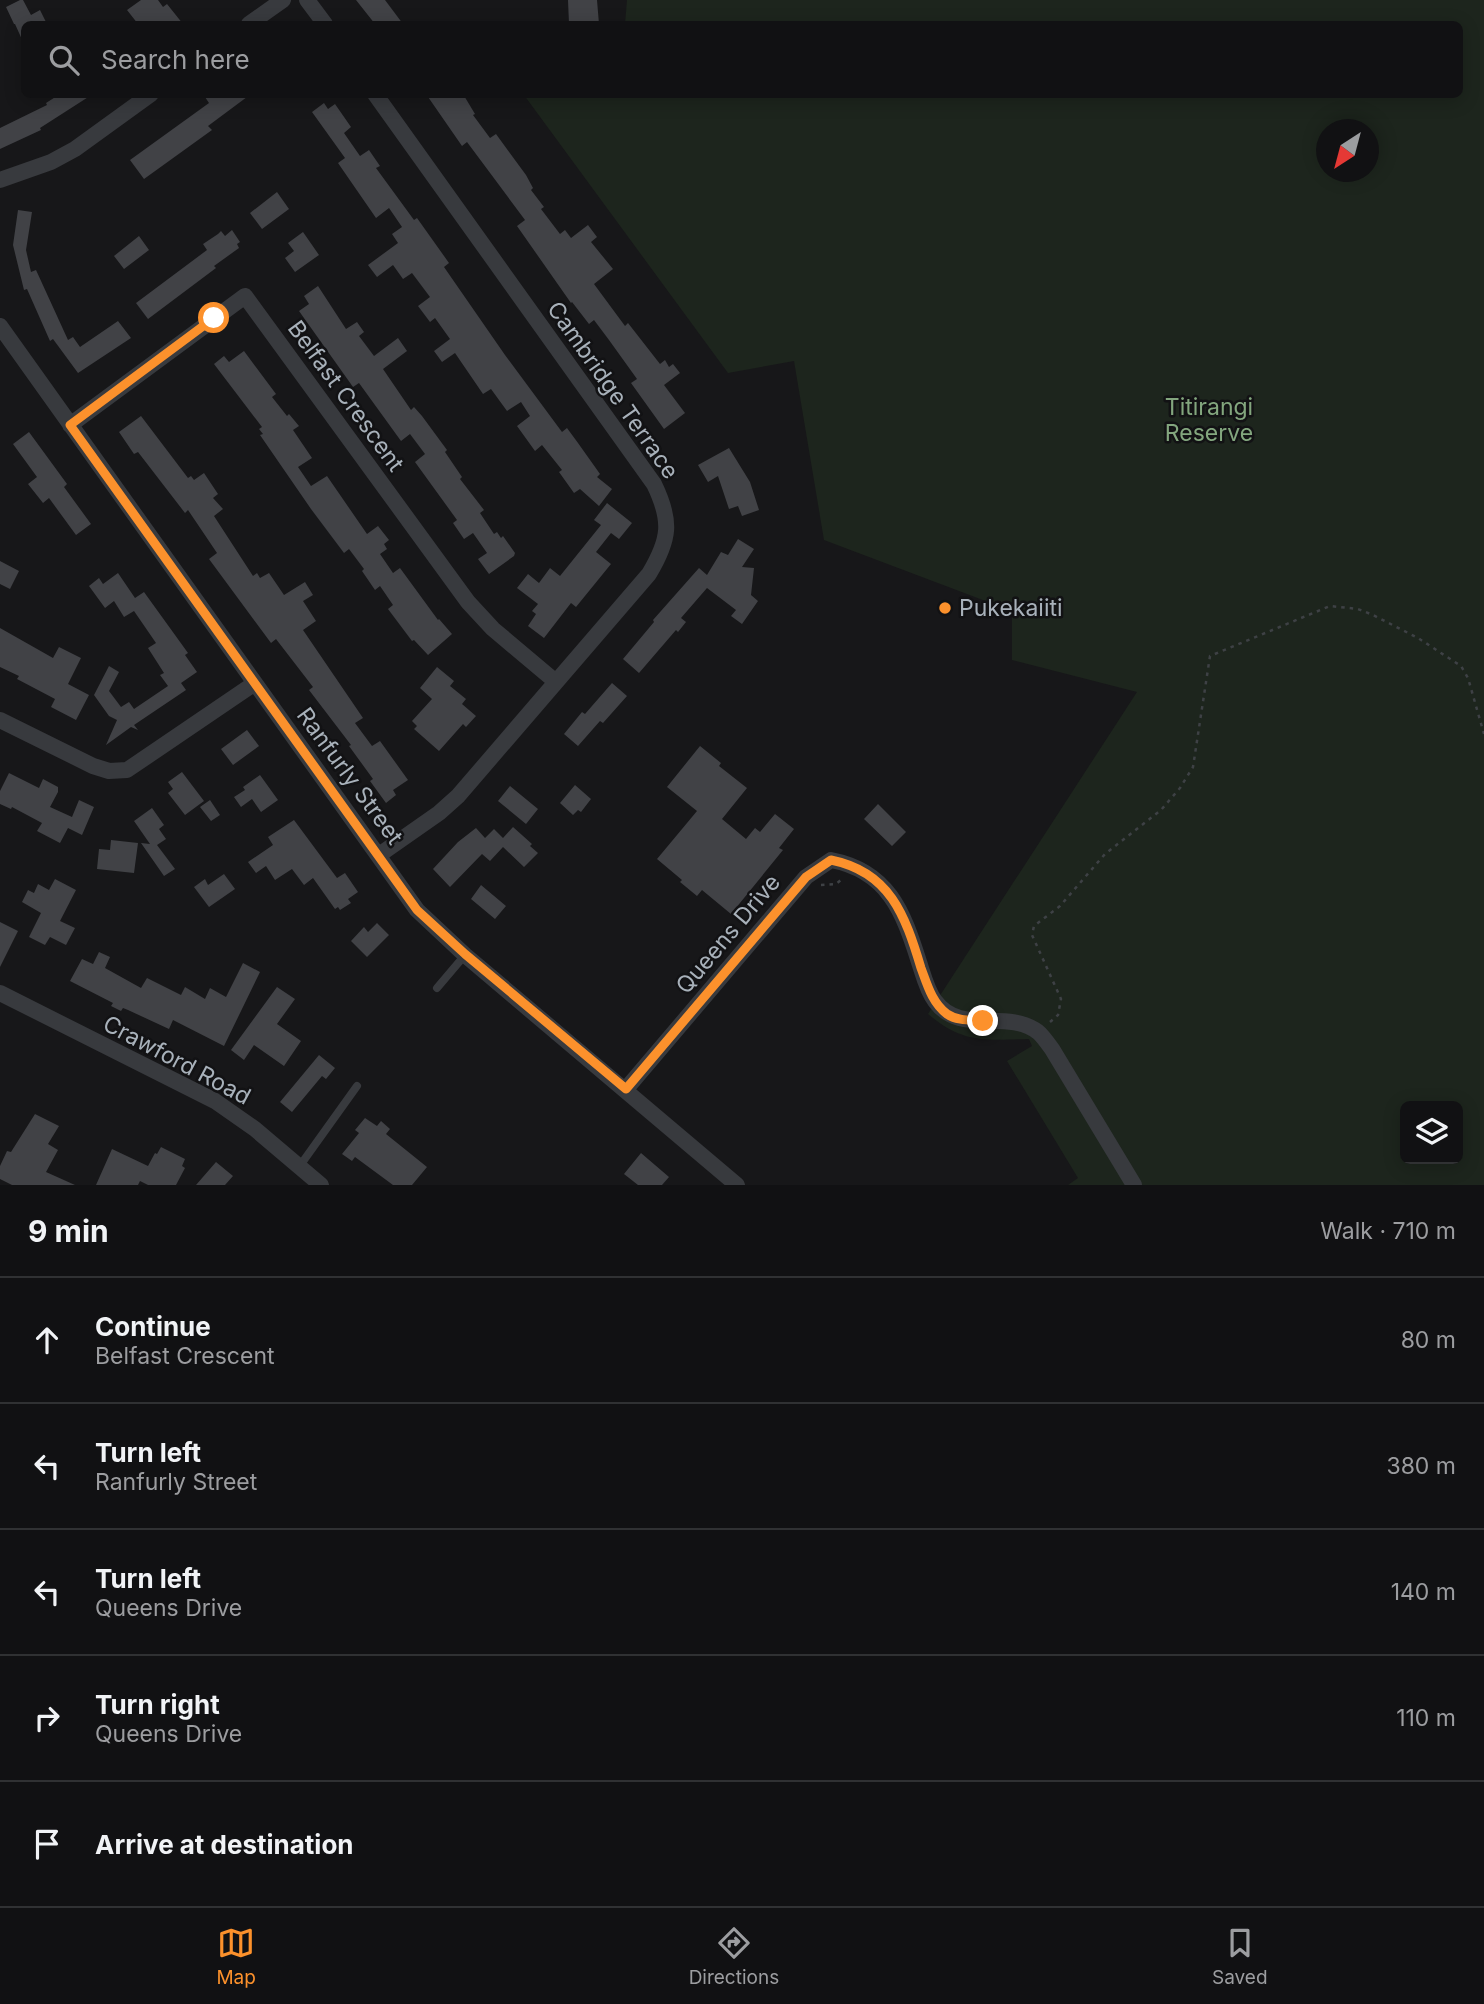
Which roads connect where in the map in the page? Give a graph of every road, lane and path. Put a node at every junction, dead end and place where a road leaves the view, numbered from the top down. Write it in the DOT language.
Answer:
graph roads {
  1 [pos="283,0"];
  2 [pos="307,0"];
  3 [pos="252,21"];
  4 [pos="323,21"];
  5 [pos="145,98"];
  6 [pos="378,98"];
  7 [pos="0,180"];
  8 [pos="0,326"];
  9 [pos="70,425"];
  10 [pos="556,682"];
  11 [pos="255,683"];
  12 [pos="0,720"];
  13 [pos="1484,734"];
  14 [pos="379,855"];
  15 [pos="844,878"];
  16 [pos="818,886"];
  17 [pos="465,954"];
  18 [pos="437,988"];
  19 [pos="0,993"];
  20 [pos="1038,1032"];
  21 [pos="358,1086"];
  22 [pos="626,1089"];
  23 [pos="299,1167"];
  24 [pos="321,1185"];
  25 [pos="737,1185"];
  26 [pos="1134,1185"];
  1 -- 3 [label="street"];
  2 -- 4 [label="street"];
  5 -- 7 [label="street"];
  6 -- 10 [label="street, Cambridge Terrace"];
  8 -- 9 [label="street, Ranfurly Street"];
  9 -- 10 [label="street, Belfast Crescent"];
  9 -- 11 [label="street, Ranfurly Street"];
  10 -- 14 [label="street, Cambridge Terrace"];
  11 -- 12 [label="street"];
  11 -- 14 [label="street, Ranfurly Street"];
  13 -- 20 [label="path"];
  14 -- 17 [label="street, Ranfurly Street"];
  15 -- 16 [label="path"];
  17 -- 18 [label="lane"];
  17 -- 22 [label="street, Ranfurly Street"];
  19 -- 23 [label="street, Crawford Road"];
  20 -- 22 [label="street, Queens Drive"];
  20 -- 26 [label="street"];
  21 -- 23 [label="lane"];
  22 -- 25 [label="street, Ranfurly Street"];
  23 -- 24 [label="street, Crawford Road"];
}
